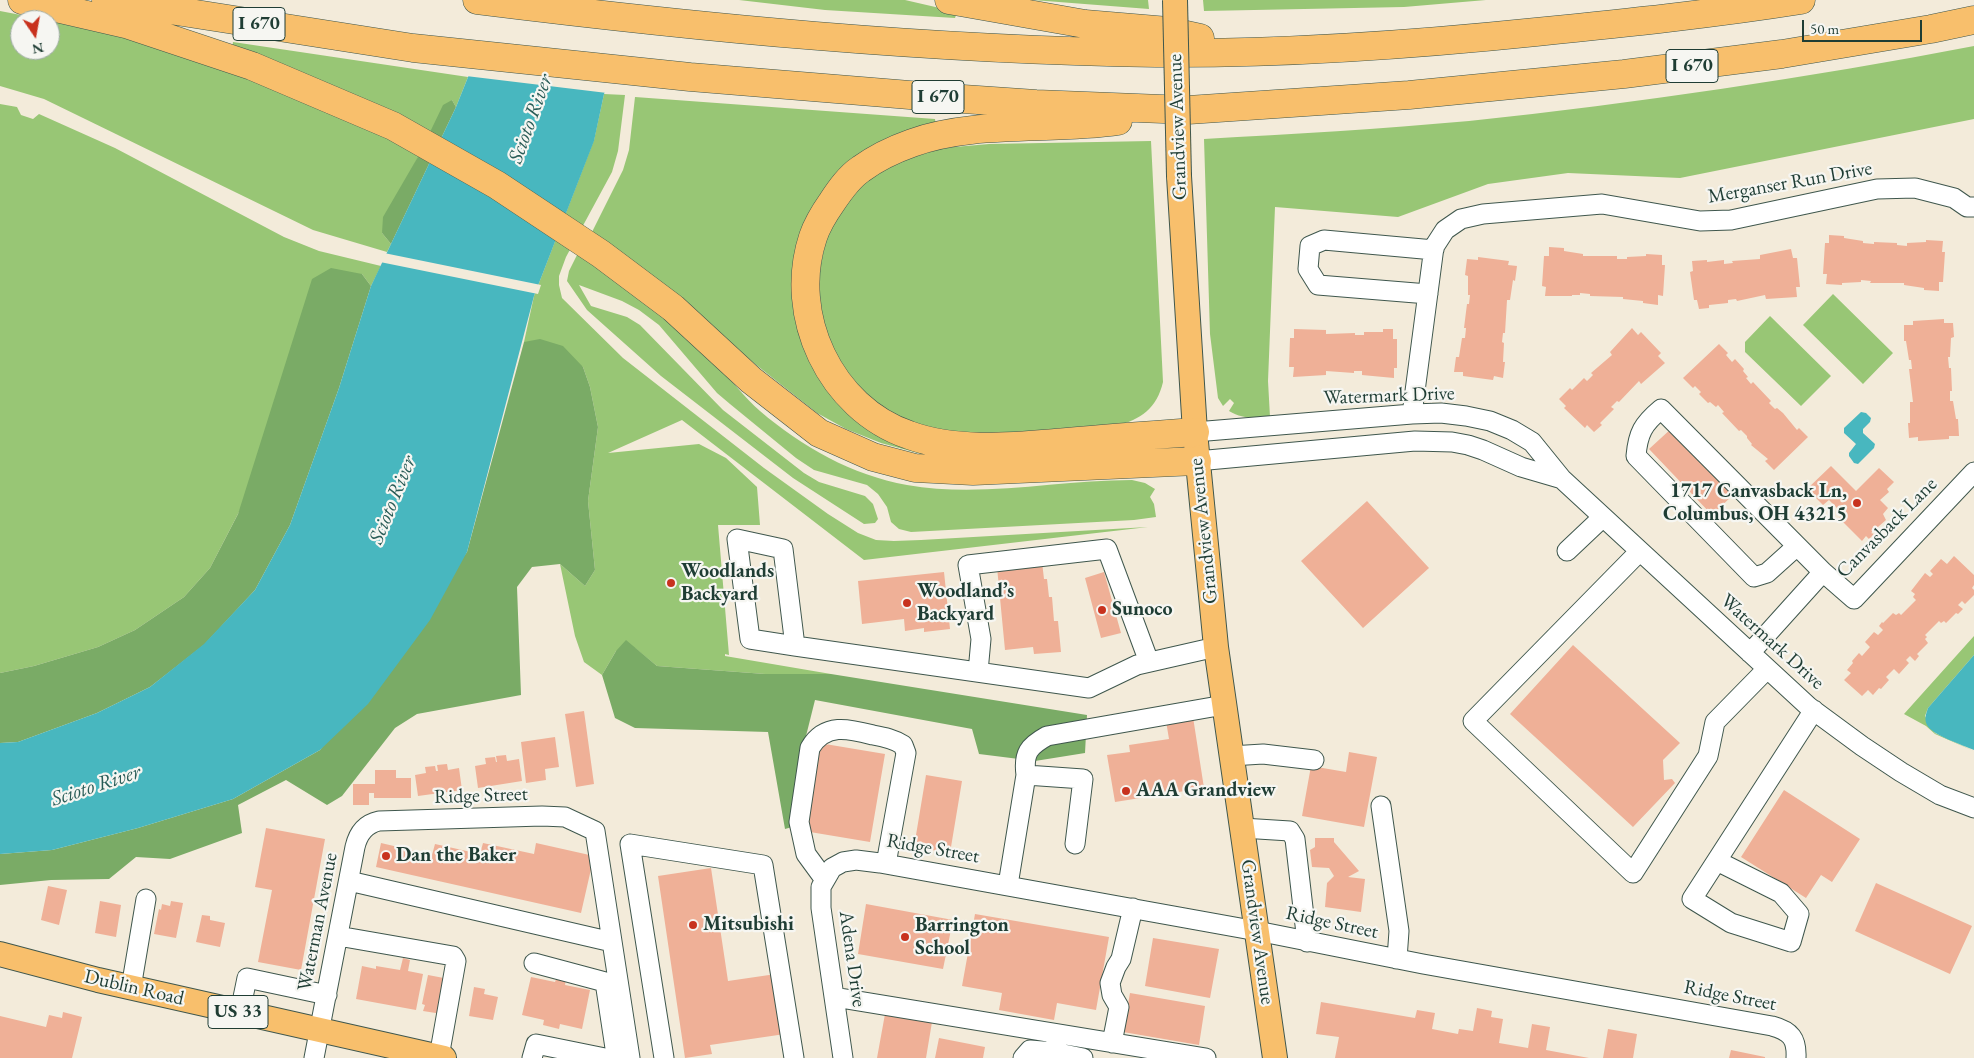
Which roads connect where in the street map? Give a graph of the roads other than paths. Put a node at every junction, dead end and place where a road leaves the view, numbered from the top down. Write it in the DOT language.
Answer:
graph roads {
  1 [pos="22,0"];
  2 [pos="106,0"];
  3 [pos="477,0"];
  4 [pos="949,0"];
  5 [pos="1175,0"];
  6 [pos="1801,0"];
  7 [pos="1974,20"];
  8 [pos="1267,52"];
  9 [pos="1188,110"];
  10 [pos="1974,207"];
  11 [pos="1434,250"];
  12 [pos="1428,294"];
  13 [pos="1412,414"];
  14 [pos="1195,432"];
  15 [pos="1197,461"];
  16 [pos="1974,472"];
  17 [pos="1562,479"];
  18 [pos="1603,517"];
  19 [pos="1797,546"];
  20 [pos="1567,551"];
  21 [pos="1640,551"];
  22 [pos="1823,572"];
  23 [pos="795,646"];
  24 [pos="1216,647"];
  25 [pos="1750,653"];
  26 [pos="1149,662"];
  27 [pos="1767,669"];
  28 [pos="978,672"];
  29 [pos="1224,705"];
  30 [pos="1814,710"];
  31 [pos="1231,756"];
  32 [pos="1314,760"];
  33 [pos="1026,775"];
  34 [pos="1381,806"];
  35 [pos="1974,808"];
  36 [pos="367,827"];
  37 [pos="1242,828"];
  38 [pos="1075,844"];
  39 [pos="1716,861"];
  40 [pos="886,864"];
  41 [pos="828,874"];
  42 [pos="348,881"];
  43 [pos="1008,885"];
  44 [pos="146,899"];
  45 [pos="1133,908"];
  46 [pos="1257,931"];
  47 [pos="338,936"];
  48 [pos="612,942"];
  49 [pos="1307,942"];
  50 [pos="0,954"];
  51 [pos="1397,959"];
  52 [pos="534,963"];
  53 [pos="612,981"];
  54 [pos="132,988"];
  55 [pos="326,995"];
  56 [pos="834,998"];
  57 [pos="240,1012"];
  58 [pos="320,1030"];
  59 [pos="1056,1043"];
  60 [pos="1112,1043"];
  61 [pos="394,1052"];
  62 [pos="1181,1056"];
  63 [pos="442,1057"];
  64 [pos="314,1058"];
  65 [pos="532,1058"];
  66 [pos="605,1058"];
  67 [pos="614,1058"];
  68 [pos="630,1058"];
  69 [pos="664,1058"];
  70 [pos="794,1058"];
  71 [pos="843,1058"];
  72 [pos="1023,1058"];
  73 [pos="1083,1058"];
  74 [pos="1206,1058"];
  75 [pos="1275,1058"];
  76 [pos="1796,1058"];
  1 -- 15 [label="highway"];
  2 -- 9 [label="highway, I 670"];
  3 -- 8 [label="highway"];
  4 -- 8 [label="highway"];
  5 -- 14 [label="main road, Grandview Avenue, bridge"];
  6 -- 8 [label="highway"];
  7 -- 9 [label="highway, I 670"];
  9 -- 14 [label="highway"];
  10 -- 11 [label="street, Merganser Run Drive"];
  11 -- 12 [label="street, Merganser Run Drive"];
  11 -- 12 [label="street"];
  12 -- 13 [label="street, Merganser Run Drive"];
  13 -- 14 [label="street, Watermark Drive"];
  13 -- 17 [label="street, Watermark Drive"];
  14 -- 15 [label="main road, Grandview Avenue"];
  15 -- 17 [label="street, Watermark Drive"];
  15 -- 24 [label="main road, Grandview Avenue"];
  16 -- 22 [label="street, Canvasback Lane"];
  17 -- 18 [label="street, Watermark Drive"];
  18 -- 20 [label="street"];
  18 -- 21 [label="street, Watermark Drive"];
  19 -- 19 [label="street"];
  19 -- 22 [label="street"];
  21 -- 25 [label="street, Watermark Drive"];
  21 -- 27 [label="street"];
  22 -- 25 [label="street, Canvasback Lane"];
  23 -- 23 [label="street"];
  23 -- 28 [label="street"];
  24 -- 26 [label="street"];
  24 -- 29 [label="main road, Grandview Avenue"];
  25 -- 27 [label="street, Watermark Drive"];
  26 -- 28 [label="street"];
  26 -- 28 [label="street"];
  27 -- 30 [label="street, Watermark Drive"];
  29 -- 31 [label="main road, Grandview Avenue"];
  29 -- 33 [label="street"];
  30 -- 35 [label="street, Watermark Drive"];
  30 -- 39 [label="street"];
  31 -- 32 [label="street"];
  31 -- 37 [label="main road, Grandview Avenue"];
  33 -- 38 [label="street"];
  33 -- 43 [label="street"];
  34 -- 51 [label="street"];
  36 -- 42 [label="street, Waterman Avenue"];
  36 -- 48 [label="street, Ridge Street"];
  37 -- 46 [label="main road, Grandview Avenue"];
  37 -- 49 [label="street"];
  39 -- 39 [label="street"];
  40 -- 41 [label="street, Ridge Street"];
  40 -- 41 [label="street"];
  40 -- 43 [label="street, Ridge Street"];
  41 -- 56 [label="street, Adena Drive"];
  42 -- 47 [label="street, Waterman Avenue"];
  42 -- 48 [label="street"];
  43 -- 45 [label="street, Ridge Street"];
  44 -- 54 [label="street"];
  45 -- 46 [label="street, Ridge Street"];
  45 -- 60 [label="street"];
  46 -- 49 [label="street, Ridge Street"];
  46 -- 75 [label="main road, Grandview Avenue"];
  47 -- 55 [label="street, Waterman Avenue"];
  47 -- 63 [label="street"];
  48 -- 53 [label="street"];
  49 -- 51 [label="street, Ridge Street"];
  50 -- 54 [label="main road, Dublin Road / US 33"];
  51 -- 76 [label="street, Ridge Street"];
  52 -- 53 [label="street"];
  53 -- 67 [label="street"];
  53 -- 68 [label="street"];
  54 -- 57 [label="main road, Dublin Road / US 33"];
  55 -- 57 [label="street"];
  55 -- 58 [label="street, Waterman Avenue"];
  56 -- 59 [label="street"];
  56 -- 71 [label="street, Adena Drive"];
  57 -- 58 [label="main road, Dublin Road / US 33"];
  58 -- 61 [label="main road, Dublin Road / US 33"];
  58 -- 64 [label="street, Waterman Avenue"];
  59 -- 60 [label="street"];
  59 -- 72 [label="street"];
  59 -- 73 [label="street"];
  60 -- 62 [label="street"];
  61 -- 63 [label="main road, Dublin Road / US 33"];
  62 -- 74 [label="street"];
  65 -- 66 [label="street"];
  69 -- 70 [label="street"];
}
